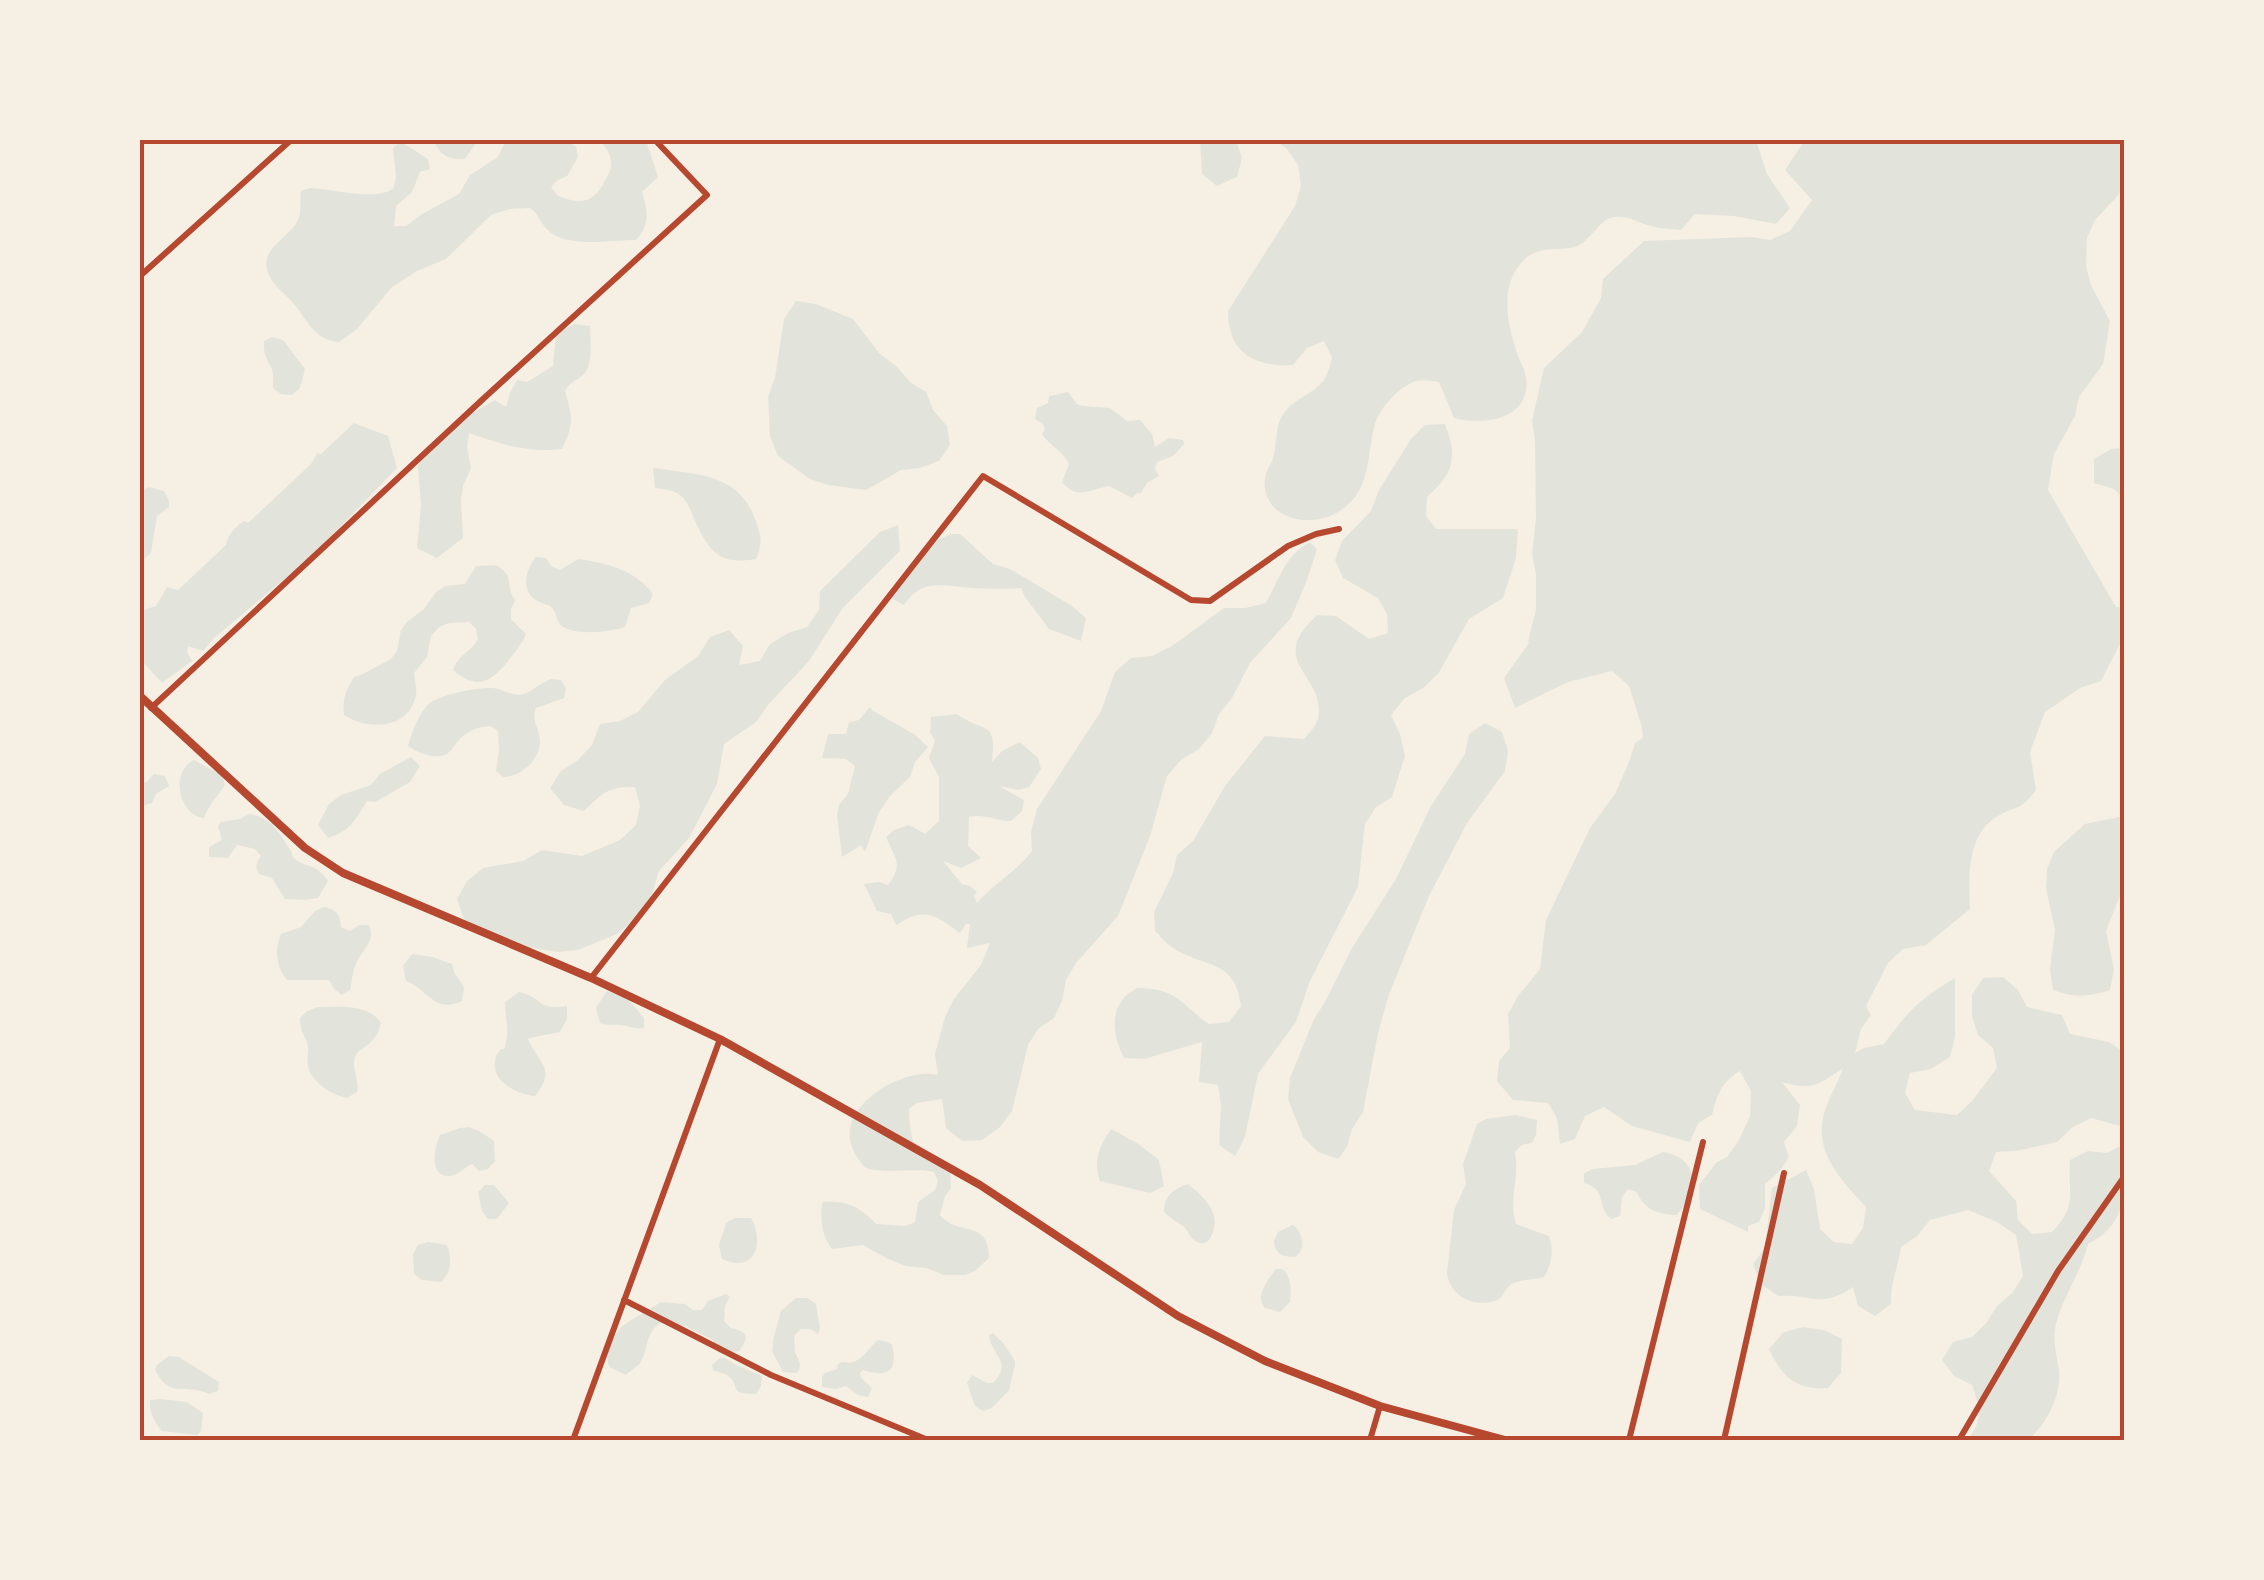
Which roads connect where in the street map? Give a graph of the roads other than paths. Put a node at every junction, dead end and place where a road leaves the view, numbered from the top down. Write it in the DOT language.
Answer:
graph roads {
  1 [pos="291,140"];
  2 [pos="655,140"];
  3 [pos="140,276"];
  4 [pos="1339,529"];
  5 [pos="140,696"];
  6 [pos="151,708"];
  7 [pos="592,978"];
  8 [pos="720,1039"];
  9 [pos="1703,1142"];
  10 [pos="1784,1173"];
  11 [pos="2124,1177"];
  12 [pos="624,1300"];
  13 [pos="1380,1406"];
  14 [pos="1501,1439"];
  15 [pos="572,1440"];
  16 [pos="928,1440"];
  17 [pos="1370,1440"];
  18 [pos="1629,1440"];
  19 [pos="1724,1440"];
  20 [pos="1958,1440"];
  1 -- 3 [label="street"];
  2 -- 6 [label="street"];
  4 -- 7 [label="street"];
  5 -- 6 [label="street"];
  6 -- 7 [label="street"];
  7 -- 8 [label="street"];
  8 -- 12 [label="street"];
  8 -- 13 [label="street"];
  9 -- 18 [label="street"];
  10 -- 19 [label="street"];
  11 -- 20 [label="street"];
  12 -- 15 [label="street"];
  12 -- 16 [label="street"];
  13 -- 14 [label="street"];
  13 -- 17 [label="street"];
}
